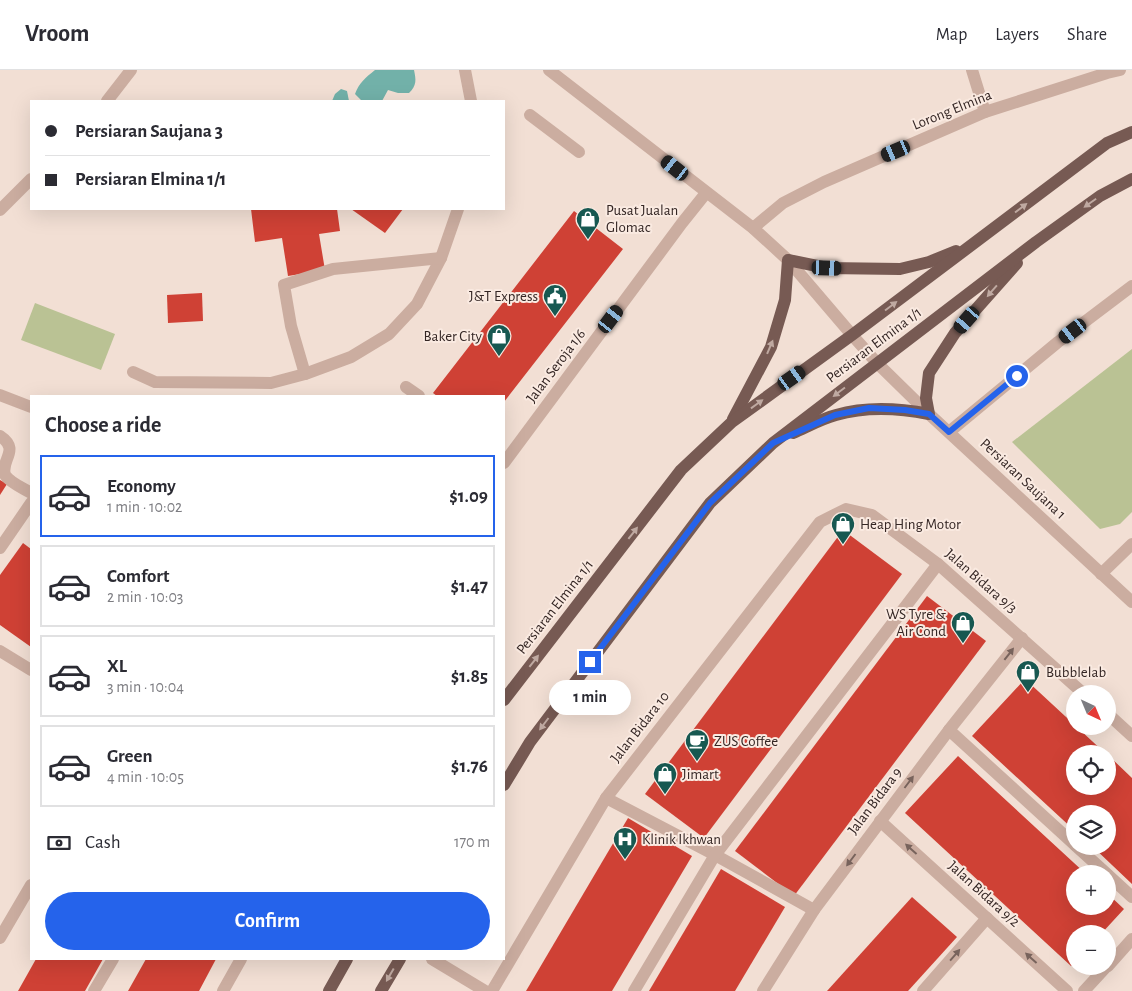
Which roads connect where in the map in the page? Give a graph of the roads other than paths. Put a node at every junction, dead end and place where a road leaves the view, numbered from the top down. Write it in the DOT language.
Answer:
graph roads {
  1 [pos="131,70"];
  2 [pos="465,70"];
  3 [pos="549,70"];
  4 [pos="972,70"];
  5 [pos="1120,70"];
  6 [pos="108,100"];
  7 [pos="471,100"];
  8 [pos="985,112"];
  9 [pos="530,115"];
  10 [pos="1132,132"];
  11 [pos="579,152"];
  12 [pos="1132,179"];
  13 [pos="30,180"];
  14 [pos="706,193"];
  15 [pos="0,210"];
  16 [pos="458,210"];
  17 [pos="753,228"];
  18 [pos="1036,242"];
  19 [pos="972,244"];
  20 [pos="441,258"];
  21 [pos="788,260"];
  22 [pos="1132,286"];
  23 [pos="852,335"];
  24 [pos="877,363"];
  25 [pos="133,372"];
  26 [pos="305,374"];
  27 [pos="406,386"];
  28 [pos="0,394"];
  29 [pos="418,395"];
  30 [pos="30,407"];
  31 [pos="929,414"];
  32 [pos="732,422"];
  33 [pos="949,432"];
  34 [pos="0,436"];
  35 [pos="773,443"];
  36 [pos="505,461"];
  37 [pos="30,492"];
  38 [pos="30,504"];
  39 [pos="846,509"];
  40 [pos="1131,546"];
  41 [pos="0,548"];
  42 [pos="938,564"];
  43 [pos="1101,574"];
  44 [pos="1132,602"];
  45 [pos="1022,638"];
  46 [pos="0,652"];
  47 [pos="30,669"];
  48 [pos="1074,685"];
  49 [pos="505,699"];
  50 [pos="1116,721"];
  51 [pos="949,730"];
  52 [pos="1132,736"];
  53 [pos="505,783"];
  54 [pos="606,798"];
  55 [pos="880,821"];
  56 [pos="1066,837"];
  57 [pos="715,855"];
  58 [pos="1086,855"];
  59 [pos="1097,865"];
  60 [pos="1116,882"];
  61 [pos="30,887"];
  62 [pos="1132,897"];
  63 [pos="814,910"];
  64 [pos="987,918"];
  65 [pos="0,938"];
  66 [pos="1132,939"];
  67 [pos="1116,956"];
  68 [pos="112,960"];
  69 [pos="240,960"];
  70 [pos="346,960"];
  71 [pos="399,960"];
  72 [pos="434,960"];
  73 [pos="1099,975"];
  74 [pos="94,991"];
  75 [pos="223,991"];
  76 [pos="329,991"];
  77 [pos="381,991"];
  78 [pos="485,991"];
  79 [pos="492,991"];
  80 [pos="634,991"];
  81 [pos="763,991"];
  82 [pos="924,991"];
  83 [pos="1067,991"];
  84 [pos="1084,991"];
  1 -- 6 [label="street"];
  2 -- 7 [label="street"];
  3 -- 14 [label="street, Persiaran Elmina 1/1"];
  4 -- 8 [label="street"];
  5 -- 8 [label="street, Lorong Elmina"];
  8 -- 17 [label="street, Lorong Elmina"];
  9 -- 11 [label="street"];
  19 -- 10 [label="main road, Persiaran Elmina 1/1, one-way"];
  12 -- 18 [label="main road, Persiaran Elmina 1/1, one-way"];
  13 -- 15 [label="street"];
  14 -- 17 [label="street, Persiaran Elmina 1/1"];
  14 -- 36 [label="street, Jalan Seroja 1/6"];
  16 -- 20 [label="street"];
  17 -- 21 [label="street, Persiaran Elmina 1/1"];
  18 -- 24 [label="main road, Persiaran Elmina 1/1"];
  18 -- 31 [label="main road, one-way"];
  19 -- 21 [label="main road"];
  23 -- 19 [label="main road, Persiaran Elmina 1/1, one-way"];
  20 -- 26 [label="street"];
  20 -- 26 [label="street"];
  21 -- 23 [label="street, Persiaran Elmina 1/1"];
  32 -- 21 [label="main road, one-way"];
  22 -- 33 [label="street"];
  23 -- 24 [label="street, Persiaran Saujana 1"];
  32 -- 23 [label="main road, Persiaran Elmina 1/1, one-way"];
  24 -- 31 [label="street, Persiaran Saujana 1"];
  24 -- 35 [label="main road, Persiaran Elmina 1/1, one-way"];
  25 -- 26 [label="street"];
  27 -- 29 [label="street"];
  28 -- 30 [label="street"];
  31 -- 33 [label="street, Persiaran Saujana 1"];
  31 -- 35 [label="main road"];
  49 -- 32 [label="main road, Persiaran Elmina 1/1, one-way"];
  33 -- 43 [label="street, Persiaran Saujana 1"];
  34 -- 37 [label="street"];
  35 -- 53 [label="main road, Persiaran Elmina 1/1, one-way"];
  38 -- 41 [label="street"];
  39 -- 42 [label="street, Jalan Bidara 9/3"];
  39 -- 54 [label="street, Jalan Bidara 10"];
  40 -- 43 [label="street"];
  42 -- 45 [label="street, Jalan Bidara 9/3"];
  42 -- 57 [label="street"];
  43 -- 44 [label="street, Persiaran Saujana 1"];
  45 -- 48 [label="street, Jalan Bidara 9/3"];
  51 -- 45 [label="street, Jalan Bidara 9, one-way"];
  46 -- 47 [label="street"];
  50 -- 52 [label="street"];
  55 -- 51 [label="street, Jalan Bidara 9, one-way"];
  51 -- 56 [label="street"];
  54 -- 57 [label="street"];
  54 -- 79 [label="street, Jalan Bidara 10"];
  55 -- 63 [label="street, Jalan Bidara 9, one-way"];
  64 -- 55 [label="street, Jalan Bidara 9/2, one-way"];
  57 -- 63 [label="street"];
  57 -- 80 [label="street"];
  58 -- 59 [label="street"];
  60 -- 62 [label="street"];
  61 -- 65 [label="street"];
  63 -- 81 [label="street, Jalan Bidara 9"];
  82 -- 64 [label="street, one-way"];
  83 -- 64 [label="street, Jalan Bidara 9/2, one-way"];
  66 -- 67 [label="street"];
  68 -- 74 [label="street"];
  69 -- 75 [label="street"];
  70 -- 76 [label="main road"];
  71 -- 77 [label="main road, one-way"];
  72 -- 78 [label="street"];
  73 -- 84 [label="street"];
}
